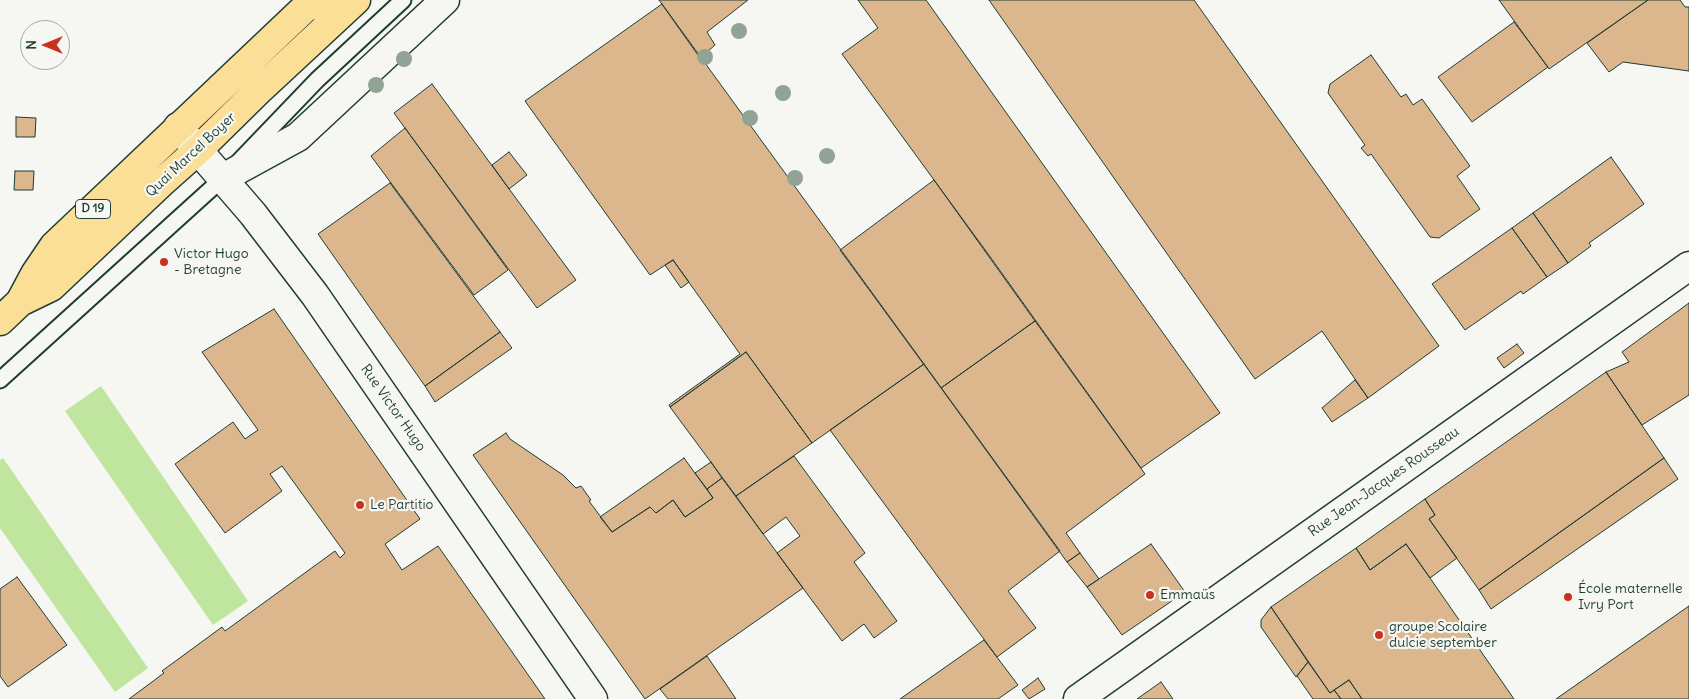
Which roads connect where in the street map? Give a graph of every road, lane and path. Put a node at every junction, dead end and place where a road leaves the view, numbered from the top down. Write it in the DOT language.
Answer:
graph roads {
  1 [pos="322,0"];
  2 [pos="356,0"];
  3 [pos="403,0"];
  4 [pos="445,0"];
  5 [pos="178,127"];
  6 [pos="198,150"];
  7 [pos="223,178"];
  8 [pos="1689,266"];
  9 [pos="20,302"];
  10 [pos="0,321"];
  11 [pos="0,380"];
  12 [pos="593,699"];
  13 [pos="1078,699"];
  1 -- 5 [label="main road, Quai Marcel Boyer / D 19"];
  2 -- 6 [label="main road, Quai Marcel Boyer / D 19"];
  3 -- 7 [label="lane"];
  4 -- 7 [label="street"];
  5 -- 6 [label="street, Rue Victor Hugo"];
  5 -- 9 [label="main road, Quai Marcel Boyer / D 19"];
  6 -- 7 [label="street, Rue Victor Hugo"];
  6 -- 9 [label="main road, Quai Marcel Boyer / D 19"];
  7 -- 11 [label="lane"];
  7 -- 12 [label="street, Rue Victor Hugo"];
  8 -- 13 [label="street, Rue Jean-Jacques Rousseau"];
  9 -- 10 [label="main road, Quai Marcel Boyer / D 19"];
}
